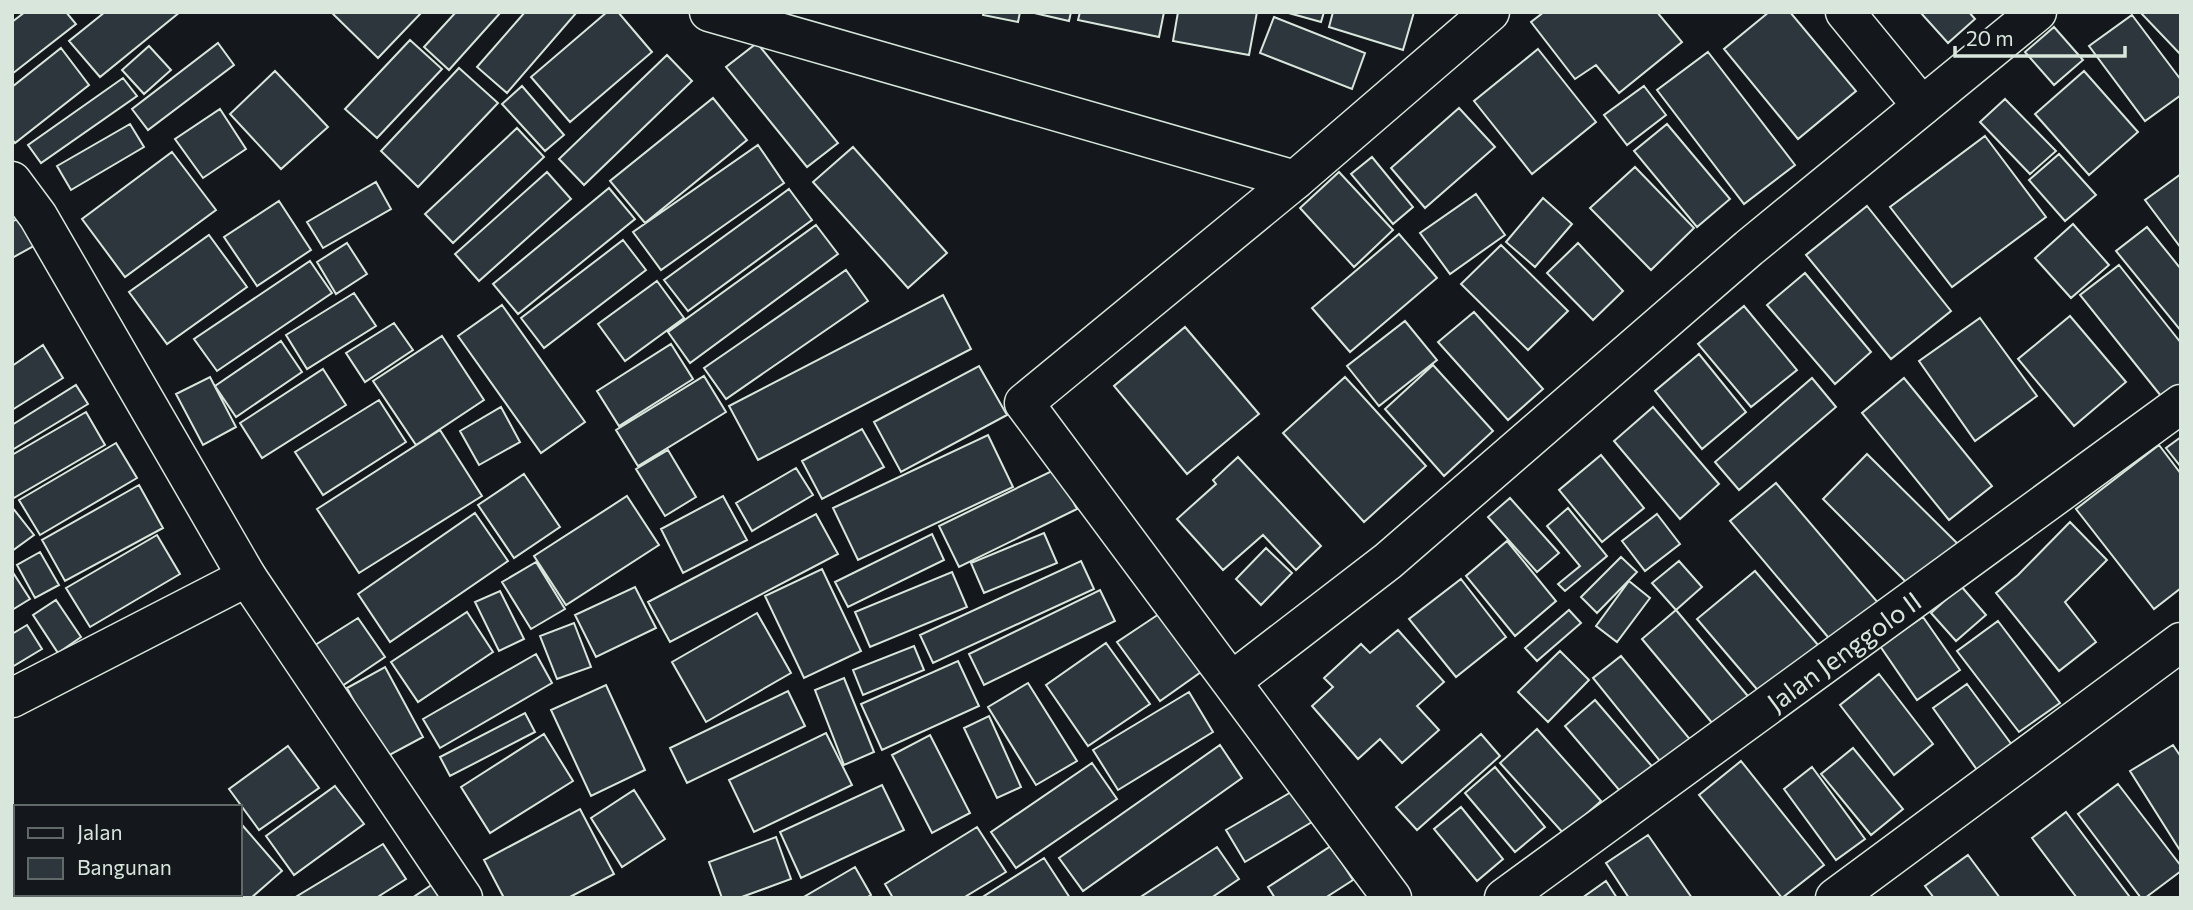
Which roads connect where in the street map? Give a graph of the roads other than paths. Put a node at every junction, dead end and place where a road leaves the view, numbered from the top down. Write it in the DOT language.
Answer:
graph roads {
  1 [pos="1490,12"];
  2 [pos="1845,12"];
  3 [pos="2037,12"];
  4 [pos="731,15"];
  5 [pos="1922,106"];
  6 [pos="1295,180"];
  7 [pos="12,181"];
  8 [pos="2181,404"];
  9 [pos="247,577"];
  10 [pos="2181,642"];
  11 [pos="1232,681"];
  12 [pos="12,698"];
  13 [pos="463,898"];
  14 [pos="1392,898"];
  15 [pos="1504,898"];
  16 [pos="1835,898"];
  1 -- 6 [label="street"];
  2 -- 5 [label="street"];
  3 -- 5 [label="street"];
  4 -- 6 [label="street"];
  5 -- 11 [label="street"];
  6 -- 11 [label="street"];
  7 -- 9 [label="street"];
  8 -- 15 [label="street, Jalan Jenggolo II"];
  9 -- 12 [label="street"];
  9 -- 13 [label="street"];
  10 -- 16 [label="street"];
  11 -- 14 [label="street"];
}
